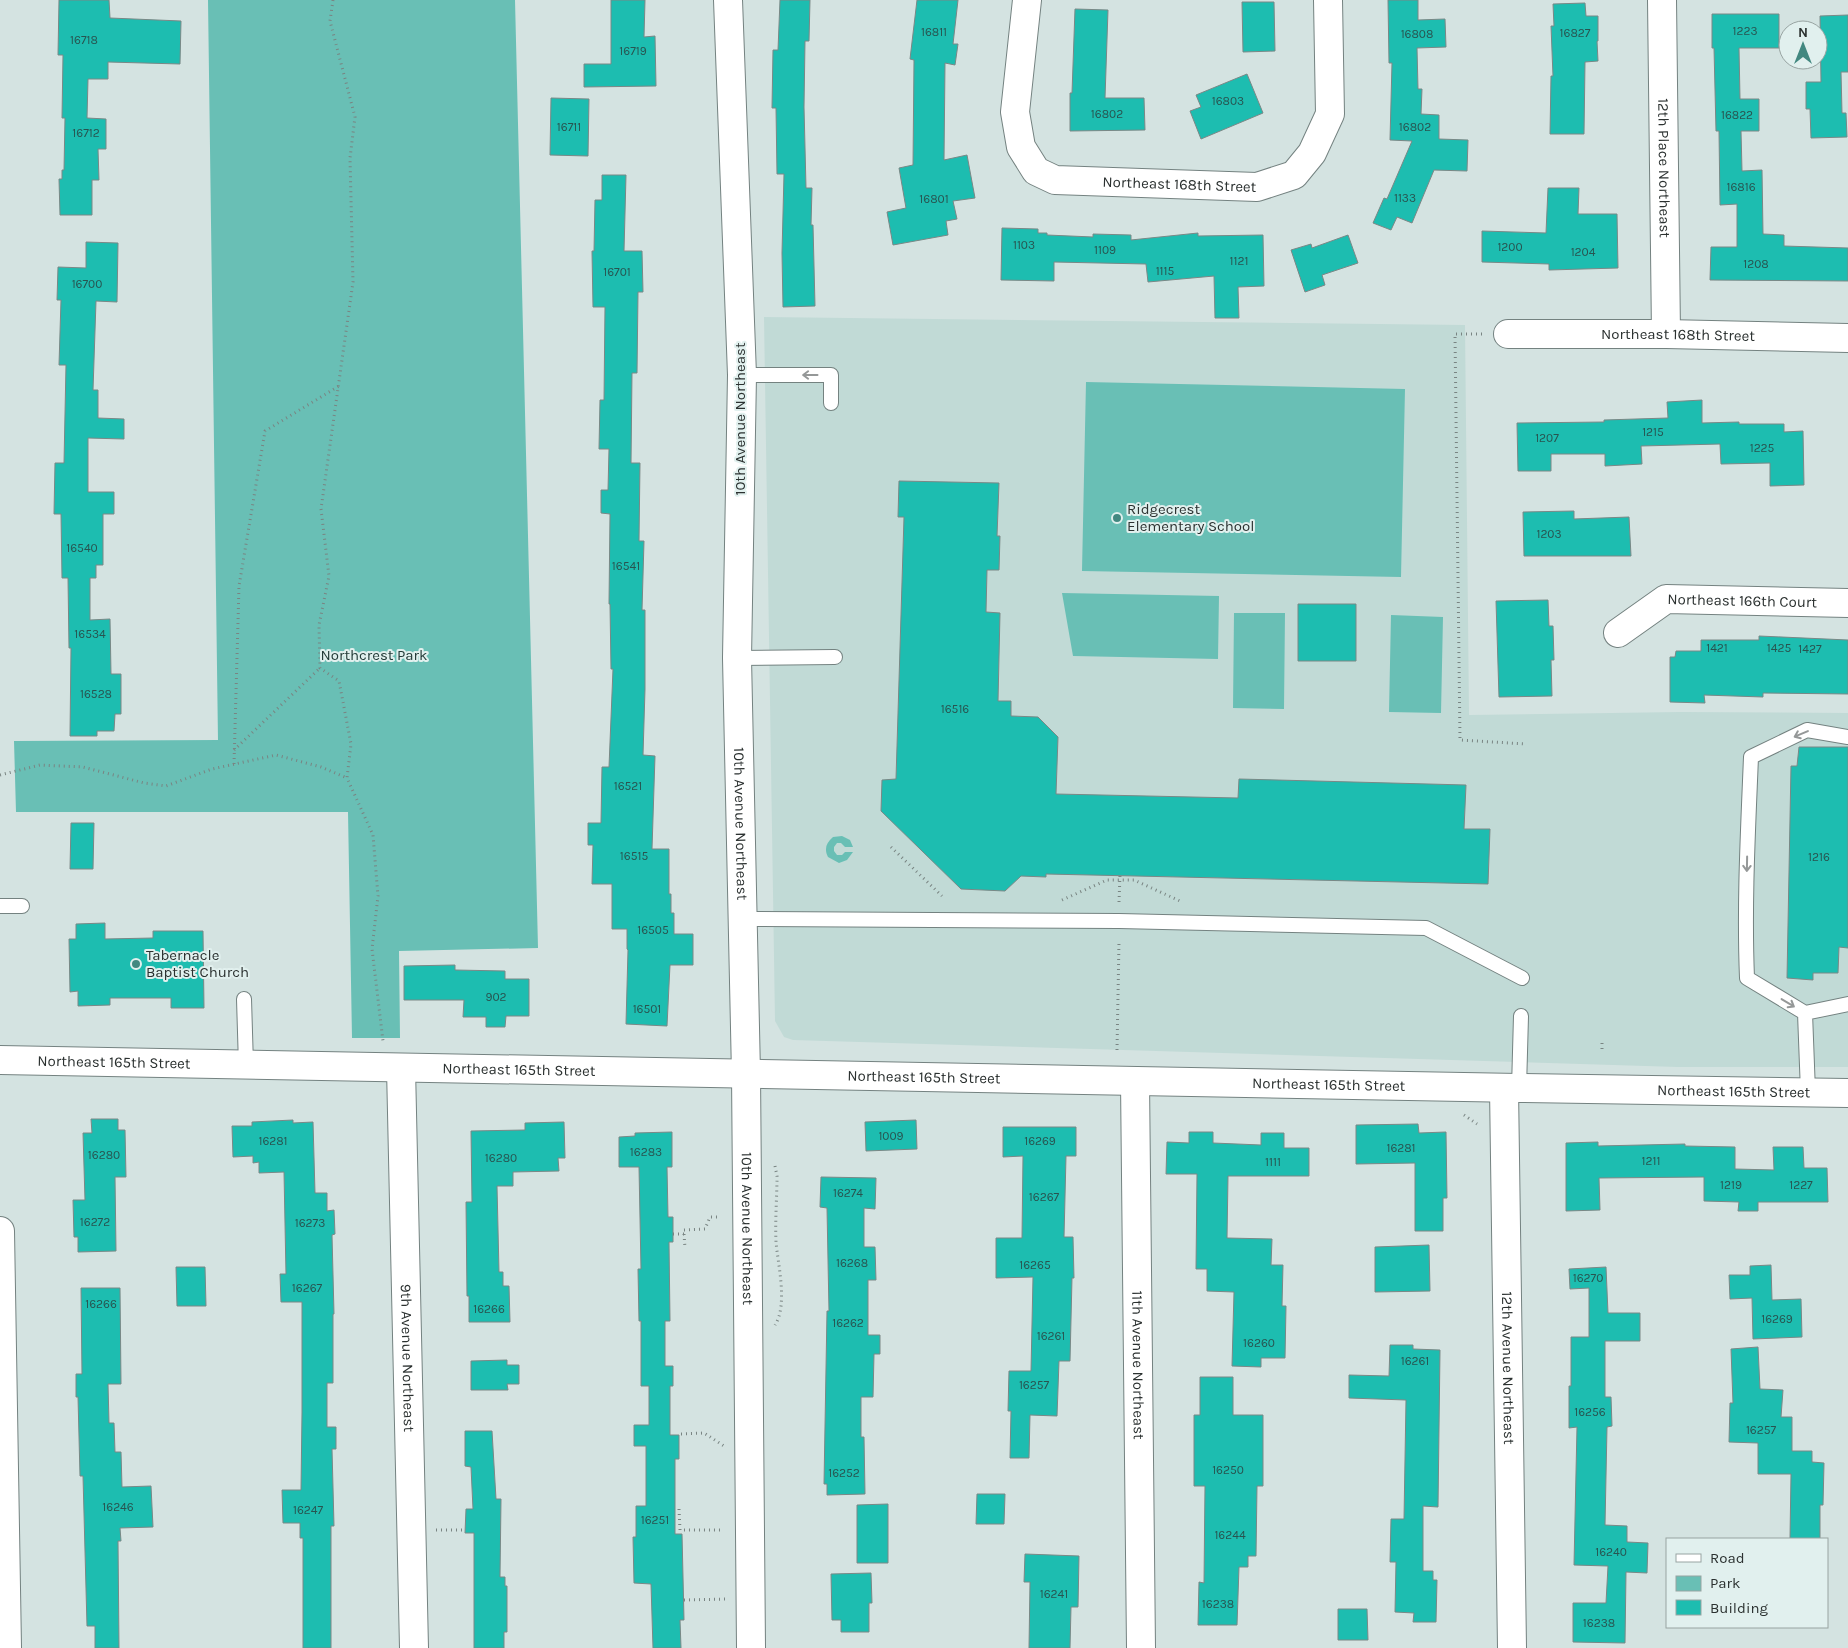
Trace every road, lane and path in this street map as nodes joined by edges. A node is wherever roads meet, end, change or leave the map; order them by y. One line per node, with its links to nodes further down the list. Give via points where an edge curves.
1 (333, 0): 10 (path, via 330,21 355,117 350,158 353,282)
2 (728, 0): 9 (street, 10th Avenue Northeast)
3 (1027, 0): 4 (street, Northeast 168th Street, via 1015,112 1021,147 1036,171 1054,180 1257,187 1294,176 1312,153 1330,114)
4 (1328, 0)
5 (1662, 0): 7 (street, 12th Place Northeast)
6 (1508, 334): 7 (street, Northeast 168th Street); 18 (path, via 1455,334 1460,740)
7 (1666, 334): 8 (street, Northeast 168th Street)
8 (1848, 338)
9 (742, 375): 11 (lane, one-way to 9, via 831,375); 15 (street, 10th Avenue Northeast)
10 (339, 386): 16 (path, via 321,509 329,576 319,625); 19 (path, via 265,432 239,586)
11 (831, 403)
12 (1848, 603): 13 (street, Northeast 166th Court, via 1666,599)
13 (1618, 633)
14 (835, 657): 15 (lane)
15 (737, 658): 32 (street, 10th Avenue Northeast)
16 (320, 668): 19 (path); 22 (path, via 339,681 351,744)
17 (1848, 737): 37 (lane, one-way to 37, via 1807,730 1750,757 1747,978)
18 (1526, 744)
19 (234, 750): 20 (path)
20 (234, 764): 21 (path, via 166,786 83,767 40,765); 22 (path, via 276,755)
21 (0, 775)
22 (347, 778): 42 (path, via 373,835 378,896 372,949)
23 (891, 847): 26 (path)
24 (1120, 875): 25 (path)
25 (1120, 880): 27 (path, via 1107,880); 28 (path, via 1134,880); 29 (path)
26 (942, 896)
27 (1062, 900)
28 (1182, 902)
29 (1119, 904)
30 (0, 906): 31 (lane)
31 (22, 906)
32 (743, 919): 34 (lane, via 1119,921 1426,928); 45 (street, 10th Avenue Northeast)
33 (1119, 937): 40 (path)
34 (1522, 978)
35 (244, 999): 44 (lane)
36 (1848, 1004): 37 (lane)
37 (1805, 1013): 48 (lane)
38 (1521, 1016): 47 (lane)
39 (1602, 1043): 41 (path)
40 (1117, 1050)
41 (1602, 1050)
42 (392, 1058): 44 (street, Northeast 165th Street); 45 (street, Northeast 165th Street); 66 (street, 9th Avenue Northeast)
43 (0, 1060): 44 (street, Northeast 165th Street)
44 (246, 1065)
45 (746, 1074): 46 (street, Northeast 165th Street); 67 (street, 10th Avenue Northeast)
46 (1135, 1081): 47 (street, Northeast 165th Street); 68 (street, 11th Avenue Northeast)
47 (1512, 1088): 48 (street, Northeast 165th Street); 69 (street, 12th Avenue Northeast)
48 (1808, 1092): 49 (street, Northeast 165th Street)
49 (1848, 1093)
50 (1462, 1113): 51 (path)
51 (1482, 1128)
52 (720, 1217): 55 (path, via 710,1217 705,1230 684,1230)
53 (0, 1231): 65 (street)
54 (673, 1234): 55 (path)
55 (684, 1234): 56 (path)
56 (684, 1248)
57 (681, 1434): 58 (path, via 704,1433)
58 (724, 1446)
59 (680, 1509): 62 (path, via 680,1530)
60 (435, 1530): 61 (path)
61 (465, 1530)
62 (726, 1530)
63 (727, 1599): 64 (path)
64 (684, 1600)
65 (7, 1648)
66 (414, 1648)
67 (751, 1648)
68 (1141, 1648)
69 (1512, 1648)

